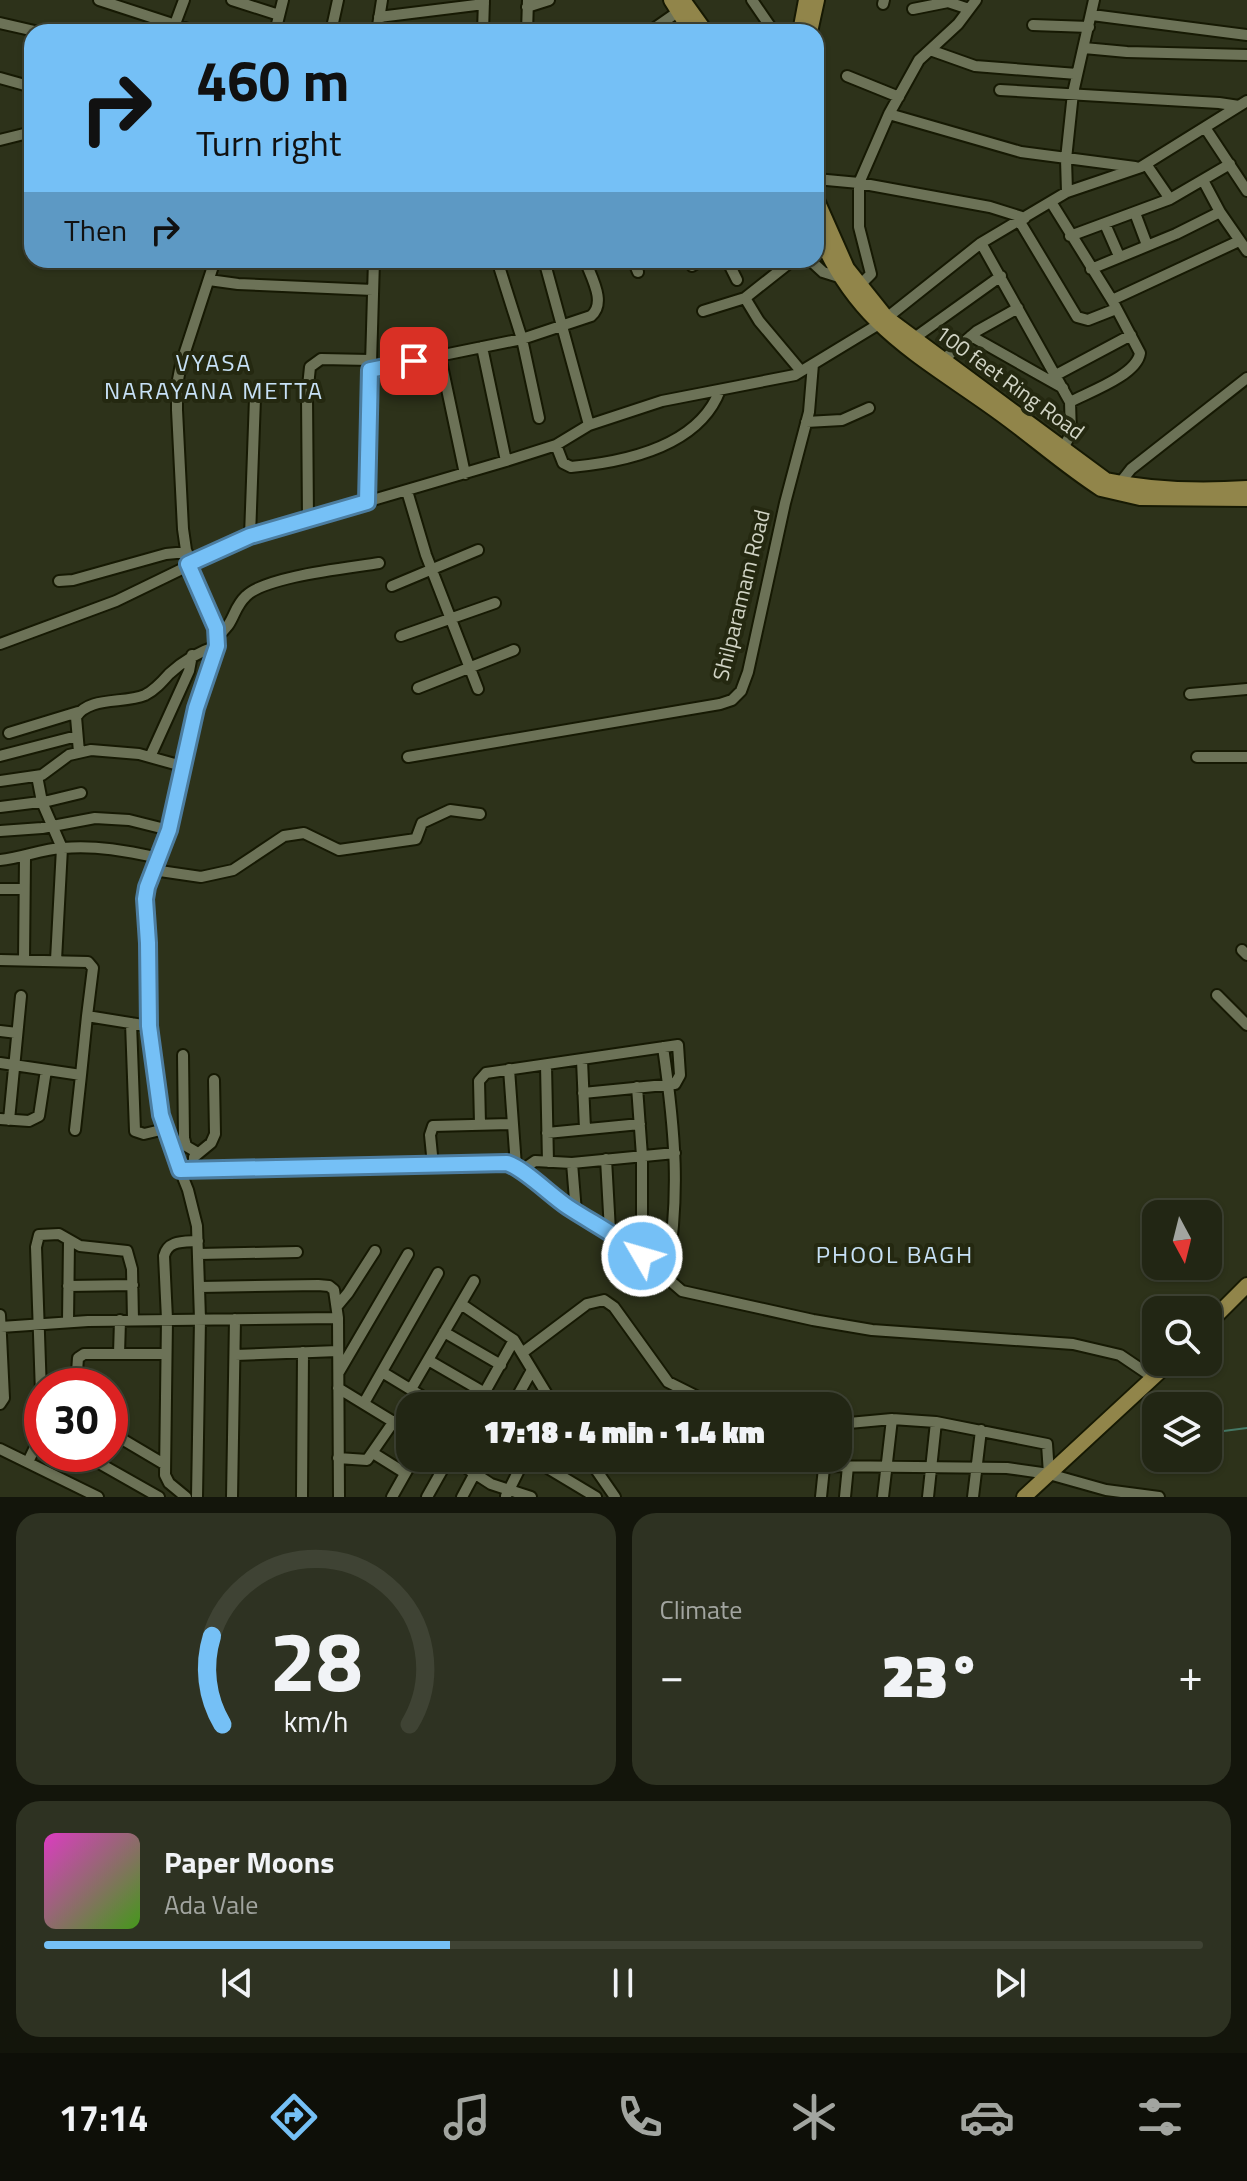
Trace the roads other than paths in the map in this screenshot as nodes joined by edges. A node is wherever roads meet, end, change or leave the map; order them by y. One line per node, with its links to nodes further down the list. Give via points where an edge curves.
1 (99, 0): 21 (street)
2 (184, 0): 22 (street)
3 (232, 0): 17 (street)
4 (283, 0): 17 (street)
5 (338, 0): 24 (street)
6 (382, 0): 19 (street)
7 (549, 0): 13 (street)
8 (752, 0): 31 (street)
9 (806, 0): 32 (main road)
10 (817, 0): 33 (main road)
11 (1094, 0): 18 (street)
12 (484, 2): 19 (street); 26 (street)
13 (528, 4): 27 (street)
14 (680, 4): 28 (street); 29 (main road); 30 (main road)
15 (972, 4): 16 (street, via 948,2); 39 (street)
16 (913, 9)
17 (279, 15): 23 (street)
18 (1092, 15): 35 (street); 37 (street)
19 (379, 17): 25 (street)
20 (0, 23): 36 (street)
21 (163, 24)
22 (175, 24)
23 (277, 24)
24 (333, 24)
25 (378, 24)
26 (483, 24)
27 (527, 24)
28 (658, 24)
29 (688, 24)
30 (699, 24)
31 (768, 24)
32 (802, 24)
33 (812, 24)
34 (1033, 25): 35 (street)
35 (1089, 27): 38 (street)
36 (24, 29)
37 (1247, 35)
38 (1084, 48): 40 (street); 41 (street)
39 (930, 50): 41 (street, via 975,66); 47 (street)
40 (1247, 55)
41 (1077, 74): 46 (street)
42 (847, 76): 47 (street)
43 (0, 78): 44 (street)
44 (24, 85)
45 (1000, 90): 46 (street)
46 (1073, 93): 48 (street); 53 (street)
47 (899, 97): 49 (street)
48 (1243, 104): 50 (street)
49 (889, 114): 53 (street, via 1021,152); 58 (street)
50 (1206, 129): 54 (street); 55 (street)
51 (24, 134): 52 (street)
52 (0, 140)
53 (1066, 159): 55 (street); 60 (street)
54 (1230, 164): 57 (street); 59 (street)
55 (1144, 166): 60 (street); 61 (street)
56 (824, 180): 58 (street)
57 (1204, 182): 61 (street); 63 (street)
58 (859, 183): 66 (street, via 990,207); 90 (street, via 859,227 871,274)
59 (1247, 191)
60 (1067, 192): 62 (street)
61 (1170, 199): 64 (street)
62 (1051, 202): 66 (street); 68 (street)
63 (1220, 212): 69 (street); 71 (street)
64 (1135, 213): 67 (street); 71 (street)
65 (824, 216): 90 (main road, 100 feet Ring Road)
66 (1023, 220): 70 (street); 93 (street, via 1077,317 1088,320)
67 (1105, 224): 68 (street); 74 (street)
68 (1070, 236): 84 (street)
69 (1239, 241): 73 (street); 93 (street)
70 (981, 243): 86 (street); 96 (street)
71 (1147, 245): 74 (street)
72 (824, 248): 87 (main road, 100 feet Ring Road)
73 (1247, 251)
74 (1119, 256): 84 (street)
75 (213, 268): 88 (street)
76 (374, 268): 91 (street)
77 (500, 268): 100 (street)
78 (546, 268): 97 (street)
79 (588, 268): 97 (street, via 598,309)
80 (636, 268): 85 (street)
81 (731, 268): 89 (street)
82 (783, 268): 92 (street)
83 (819, 268): 87 (street)
84 (1091, 269): 93 (street)
85 (638, 272)
86 (1001, 276): 94 (street); 101 (street)
87 (842, 278): 96 (main road, 100 feet Ring Road, via 858,302)
88 (209, 280): 91 (street); 130 (street, via 177,385)
89 (737, 280)
90 (860, 285): 96 (main road, 100 feet Ring Road)
91 (373, 290): 106 (street)
92 (745, 298): 95 (street); 107 (street)
93 (1114, 304): 98 (street)
94 (1018, 308): 99 (street); 108 (street)
95 (703, 311)
96 (883, 321): 101 (main road, 100 feet Ring Road); 105 (street); 125 (main road, 100 feet Ring Road, via 890,336 934,370 1101,489 1140,498)
97 (563, 325): 100 (street); 117 (street)
98 (1131, 335): 108 (street); 113 (street, via 1140,353 1132,370)
99 (971, 336): 104 (street); 110 (street)
100 (522, 339): 102 (street); 115 (street)
101 (913, 339): 104 (main road, 100 feet Ring Road)
102 (482, 347): 103 (street); 120 (street)
103 (440, 356): 106 (street); 121 (street)
104 (943, 360): 119 (main road, 100 feet Ring Road)
105 (813, 364): 107 (street); 116 (street, Shilparamam Road)
106 (370, 365): 126 (street); 127 (street, via 321,359 310,367)
107 (801, 371): 111 (street)
108 (1056, 375): 110 (street)
109 (1247, 378): 122 (street)
110 (1063, 388): 113 (street)
111 (720, 390): 117 (street, via 662,401); 118 (street, via 705,417 655,450 571,467 563,463)
112 (255, 398): 128 (street)
113 (1070, 402): 119 (street, via 1071,434)
114 (869, 408): 116 (street, via 842,420)
115 (539, 418)
116 (806, 422): 154 (street, Shilparamam Road, via 748,672 732,700)
117 (589, 425): 118 (street)
118 (556, 445): 120 (street)
119 (1063, 448): 122 (main road, 100 feet Ring Road, via 1106,480)
120 (506, 461): 121 (street)
121 (465, 474): 124 (street)
122 (1120, 483): 123 (main road, 100 feet Ring Road, via 1209,491)
123 (1247, 488)
124 (407, 491): 126 (street); 133 (street)
125 (1247, 499)
126 (367, 502): 127 (street)
127 (308, 519): 128 (street)
128 (250, 536): 132 (street)
129 (478, 550): 133 (street)
130 (187, 552): 132 (street); 134 (street)
131 (379, 563): 139 (street, via 257,588 244,597)
132 (188, 564): 139 (street); 140 (street, via 116,601)
133 (431, 568): 135 (street); 137 (street)
134 (59, 581)
135 (392, 586)
136 (495, 603): 137 (street)
137 (450, 618): 138 (street); 143 (street)
138 (401, 636)
139 (217, 641): 142 (street); 157 (street)
140 (0, 644)
141 (514, 650): 143 (street)
142 (192, 655): 148 (street, via 148,694); 153 (street)
143 (469, 667): 144 (street); 145 (street)
144 (418, 688)
145 (478, 689)
146 (1247, 689): 147 (street)
147 (1190, 694)
148 (78, 712): 149 (street); 150 (street)
149 (9, 733)
150 (77, 736): 151 (street); 152 (street)
151 (79, 752): 153 (street, via 107,749); 158 (street)
152 (0, 756)
153 (150, 757): 157 (street)
154 (408, 757)
155 (1197, 757): 156 (street)
156 (1247, 757)
157 (182, 766): 165 (street)
158 (37, 776): 159 (street); 161 (street)
159 (0, 781)
160 (81, 793): 161 (street)
161 (42, 802): 162 (street); 164 (street)
162 (0, 807)
163 (480, 814): 171 (street, via 450,810 422,823 416,839 351,850 339,850 304,833 284,836 233,870 201,877)
164 (53, 825): 165 (street, via 115,819); 166 (street); 167 (street)
165 (169, 830): 169 (street)
166 (0, 831)
167 (62, 848): 168 (street); 169 (street, via 103,847); 176 (street)
168 (25, 857): 170 (street); 173 (street)
169 (159, 858): 171 (street)
170 (0, 860)
171 (153, 870): 182 (street, via 145,899)
172 (0, 889): 173 (street)
173 (24, 889): 175 (street)
174 (0, 960): 175 (street)
175 (24, 960): 176 (street)
176 (56, 960): 179 (street, via 82,960 93,968)
177 (1217, 995): 181 (street)
178 (21, 996): 184 (street)
179 (87, 1016): 180 (street); 192 (street)
180 (131, 1023): 182 (street); 201 (street, via 135,1131)
181 (1247, 1025)
182 (149, 1026): 201 (street)
183 (0, 1031): 184 (street)
184 (17, 1033): 189 (street)
185 (183, 1055): 205 (street, via 184,1138)
186 (582, 1060): 188 (street); 194 (street, via 663,1047); 196 (street)
187 (0, 1063): 189 (street)
188 (546, 1065): 190 (street); 204 (street)
189 (14, 1066): 191 (street); 197 (street)
190 (509, 1069): 198 (street, via 481,1076); 199 (street)
191 (46, 1070): 192 (street); 197 (street, via 39,1116)
192 (81, 1075): 203 (street)
193 (214, 1080): 205 (street, via 215,1134)
194 (668, 1084): 195 (street); 206 (street)
195 (637, 1087): 196 (street); 200 (street)
196 (583, 1093): 202 (street)
197 (4, 1120)
198 (480, 1124): 199 (street); 211 (street, via 433,1126)
199 (513, 1124): 212 (street)
200 (640, 1124): 202 (street); 207 (street)
201 (165, 1129): 214 (street)
202 (585, 1129): 204 (street)
203 (75, 1130)
204 (547, 1133): 209 (street)
205 (198, 1153): 213 (street)
206 (675, 1153): 207 (street); 225 (street, via 676,1207)
207 (642, 1156): 208 (street); 223 (street)
208 (606, 1159): 210 (street); 216 (street)
209 (548, 1162): 210 (street); 212 (street)
210 (572, 1163): 215 (street)
211 (433, 1165): 212 (street, via 492,1163); 213 (street)
212 (519, 1168): 215 (street)
213 (194, 1169): 214 (street)
214 (180, 1170): 218 (street)
215 (576, 1212): 216 (street)
216 (610, 1231): 223 (street)
217 (69, 1241): 227 (street, via 127,1251); 229 (street); 242 (street, via 52,1232 37,1239)
218 (198, 1241): 221 (street); 236 (street, via 166,1249)
219 (375, 1251): 232 (street)
220 (297, 1252): 221 (street)
221 (199, 1254): 230 (street)
222 (408, 1254): 259 (street)
223 (642, 1256): 225 (street)
224 (438, 1273): 258 (street)
225 (666, 1279): 260 (street, via 693,1294 872,1330 1088,1347 1120,1355)
226 (474, 1281): 231 (street)
227 (133, 1285): 229 (street); 240 (street)
228 (1247, 1285): 233 (main road)
229 (68, 1286): 241 (street)
230 (200, 1287): 232 (street, via 329,1286); 237 (street)
231 (461, 1304): 244 (street); 245 (street)
232 (338, 1305): 235 (street)
233 (1222, 1310)
234 (0, 1315): 243 (street)
235 (338, 1318): 238 (street); 246 (street)
236 (167, 1319): 237 (street); 240 (street); 250 (street)
237 (200, 1319): 238 (street); 301 (street)
238 (235, 1319): 251 (street)
239 (120, 1320): 240 (street); 241 (street); 249 (street)
240 (133, 1320)
241 (68, 1321): 242 (street)
242 (39, 1324): 243 (street); 255 (street)
243 (1, 1327): 253 (street)
244 (444, 1332): 252 (street); 254 (street)
245 (514, 1340): 248 (street); 254 (street)
246 (338, 1351): 247 (street); 259 (street)
247 (303, 1352): 251 (street); 303 (street)
248 (522, 1353): 257 (street); 268 (street, via 587,1304 604,1300 668,1382)
249 (119, 1354): 250 (street); 256 (street, via 80,1356)
250 (166, 1354): 281 (street)
251 (235, 1355): 302 (street)
252 (428, 1360): 262 (street); 264 (street)
253 (1, 1365): 270 (street)
254 (501, 1365): 265 (street)
255 (40, 1368)
256 (78, 1368)
257 (532, 1370): 266 (street); 267 (street)
258 (382, 1372): 262 (street); 269 (street)
259 (338, 1374): 261 (street)
260 (1154, 1378): 296 (main road)
261 (338, 1388): 269 (street); 279 (street)
262 (411, 1389): 263 (street)
263 (416, 1392)
264 (483, 1392)
265 (486, 1392)
266 (520, 1392)
267 (545, 1392)
268 (688, 1392)
269 (364, 1403): 272 (street)
270 (0, 1404)
271 (892, 1419): 273 (street); 274 (street); 283 (street)
272 (394, 1421): 278 (street)
273 (936, 1422): 275 (street); 284 (street)
274 (852, 1423)
275 (981, 1430): 285 (street); 296 (street, via 1047,1444)
276 (128, 1443): 281 (street)
277 (0, 1449): 280 (street)
278 (373, 1453): 279 (street, via 363,1461); 294 (street)
279 (338, 1458): 304 (street)
280 (24, 1460)
281 (164, 1464): 300 (street, via 166,1479)
282 (852, 1466): 283 (street)
283 (887, 1466): 284 (street); 313 (street)
284 (932, 1466): 285 (street); 314 (street)
285 (977, 1467): 296 (street); 315 (street)
286 (48, 1472): 298 (street)
287 (115, 1472): 299 (street)
288 (442, 1472): 306 (street)
289 (520, 1472): 297 (street)
290 (552, 1472): 309 (street)
291 (598, 1472): 310 (street)
292 (824, 1472): 311 (street)
293 (847, 1472): 312 (street)
294 (405, 1473): 305 (street)
295 (474, 1473): 297 (street); 307 (street)
296 (1049, 1474): 316 (main road); 317 (street)
297 (507, 1494): 308 (street)
298 (98, 1497)
299 (159, 1497)
300 (186, 1497)
301 (197, 1497)
302 (232, 1497)
303 (302, 1497)
304 (339, 1497)
305 (392, 1497)
306 (427, 1497)
307 (462, 1497)
308 (531, 1497)
309 (596, 1497)
310 (615, 1497)
311 (821, 1497)
312 (845, 1497)
313 (883, 1497)
314 (928, 1497)
315 (973, 1497)
316 (1024, 1497)
317 (1159, 1497)

